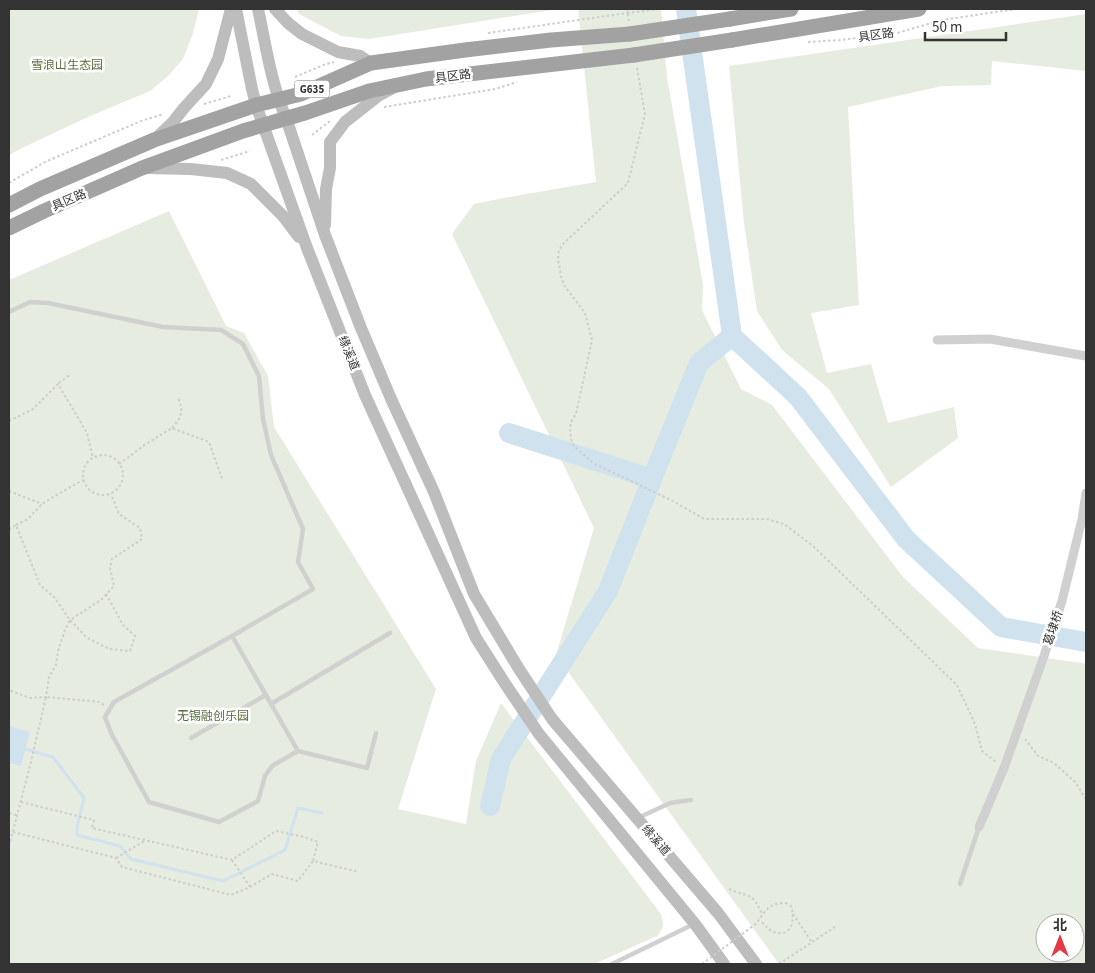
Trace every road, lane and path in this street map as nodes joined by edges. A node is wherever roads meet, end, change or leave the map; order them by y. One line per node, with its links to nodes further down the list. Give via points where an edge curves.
1 (230, 9): 21 (main road, via 218,59 206,84)
2 (236, 9): 19 (main road, 缘溪道)
3 (258, 9): 18 (main road, 缘溪道)
4 (276, 9): 14 (main road, via 302,34 338,52 360,56)
5 (627, 9): 11 (path)
6 (660, 9): 10 (path, bridge)
7 (791, 9): 11 (highway, 具区路, bridge)
8 (919, 9): 13 (highway, 具区路, bridge, via 732,40)
9 (1016, 9): 12 (path, 具区路, via 942,20 897,33)
10 (627, 13)
11 (630, 31): 14 (highway, 具区路 / G635)
12 (800, 42)
13 (636, 60): 16 (highway, 具区路 / G635); 66 (path, via 646,114 628,183 559,250 564,285 585,313 592,340 576,414 571,422 574,446 594,463 704,519 766,519 784,524 813,546 956,685 982,751)
14 (371, 63): 18 (highway, 具区路 / G635, via 300,94)
15 (520, 81): 20 (path, 具区路)
16 (401, 84): 23 (highway, 具区路 / G635); 33 (main road, via 378,96 345,122 330,142)
17 (231, 96): 21 (path)
18 (278, 100): 19 (highway, 具区路 / G635); 23 (main road, 缘溪道)
19 (256, 105): 24 (main road, 缘溪道); 26 (highway, 具区路 / G635)
20 (384, 107)
21 (184, 108): 26 (main road); 30 (path, via 141,121 45,162)
22 (336, 117): 25 (path)
23 (286, 118): 24 (highway, 具区路 / G635); 33 (main road, 缘溪道)
24 (263, 126): 29 (highway, 具区路 / G635); 34 (main road, 缘溪道)
25 (312, 135)
26 (154, 140): 31 (highway, 具区路 / G635)
27 (250, 152): 28 (path)
28 (217, 162)
29 (142, 168): 32 (highway, 具区路 / G635); 34 (main road, via 227,173 251,184 283,216)
30 (9, 182)
31 (9, 205)
32 (9, 228)
33 (325, 235): 72 (main road, 缘溪道, via 474,594 552,719)
34 (307, 248): 87 (main road, 缘溪道, via 365,395 476,638 539,734)
35 (9, 312): 56 (lane, via 30,302 48,303 163,327 221,330 243,344 259,376 263,419 271,455 303,529 298,562 313,589)
36 (937, 340): 37 (street, via 990,339)
37 (1086, 356)
38 (71, 374): 39 (path)
39 (58, 384): 41 (path, via 33,409); 43 (path, via 87,433)
40 (178, 397): 42 (path, via 182,410 180,420)
41 (9, 421)
42 (172, 428): 44 (path); 45 (path, via 209,442)
43 (93, 458): 44 (path, via 106,455); 46 (path, via 84,467)
44 (119, 464): 49 (path, via 122,481)
45 (222, 479)
46 (83, 480): 49 (path, via 89,491 95,494); 50 (path)
47 (9, 491): 50 (path)
48 (1086, 493): 62 (street, 葛埭桥, via 1062,601)
49 (111, 494): 53 (path, via 119,514 140,528 142,539 112,559 110,568 114,586)
50 (42, 504): 51 (path, via 28,519)
51 (16, 525): 52 (path); 54 (path, via 40,585 54,597)
52 (9, 529)
53 (106, 594): 54 (path); 54 (path, via 123,625 136,636 130,651 109,649 86,637)
54 (70, 620): 59 (path, via 49,677)
55 (390, 633): 60 (lane)
56 (232, 636): 58 (lane); 61 (lane, via 114,702)
57 (9, 690): 59 (path, via 30,698)
58 (266, 695): 60 (lane); 64 (lane)
59 (46, 697): 61 (path, via 100,702); 69 (path)
60 (271, 704): 65 (lane)
61 (110, 709): 65 (lane, via 105,717 111,733 148,802 219,822 258,801 265,776 272,766)
62 (1018, 728): 66 (street, 葛埭桥); 67 (path, via 1038,756 1054,763 1075,782)
63 (376, 733): 65 (lane, via 367,768)
64 (190, 738)
65 (298, 751)
66 (1004, 768): 73 (street, 葛埭桥)
67 (1086, 799)
68 (691, 800): 72 (lane, via 670,802)
69 (20, 802): 71 (path); 75 (path, via 94,820 92,828)
70 (9, 813): 71 (path)
71 (17, 815): 74 (path)
72 (637, 819): 93 (main road, 缘溪道)
73 (979, 827): 81 (lane)
74 (13, 832): 76 (path); 77 (path)
75 (146, 840): 77 (path); 78 (path)
76 (9, 846)
77 (117, 857): 82 (path, via 122,868 231,895)
78 (232, 860): 79 (path, via 276,831 318,842); 82 (path)
79 (313, 861): 80 (path); 82 (path, via 298,881 272,874)
80 (359, 872)
81 (960, 884)
82 (250, 887)
83 (729, 889): 84 (path, via 748,895)
84 (762, 914): 85 (path, bridge, via 778,903 791,906); 91 (path, bridge, via 757,923)
85 (793, 914): 86 (path, via 793,921 786,932 771,931); 89 (path)
86 (762, 922)
87 (695, 924): 90 (lane); 92 (main road, 缘溪道)
88 (835, 927): 89 (path)
89 (812, 942): 94 (path)
90 (612, 964)
91 (702, 964)
92 (724, 964)
93 (756, 964)
94 (779, 964)

